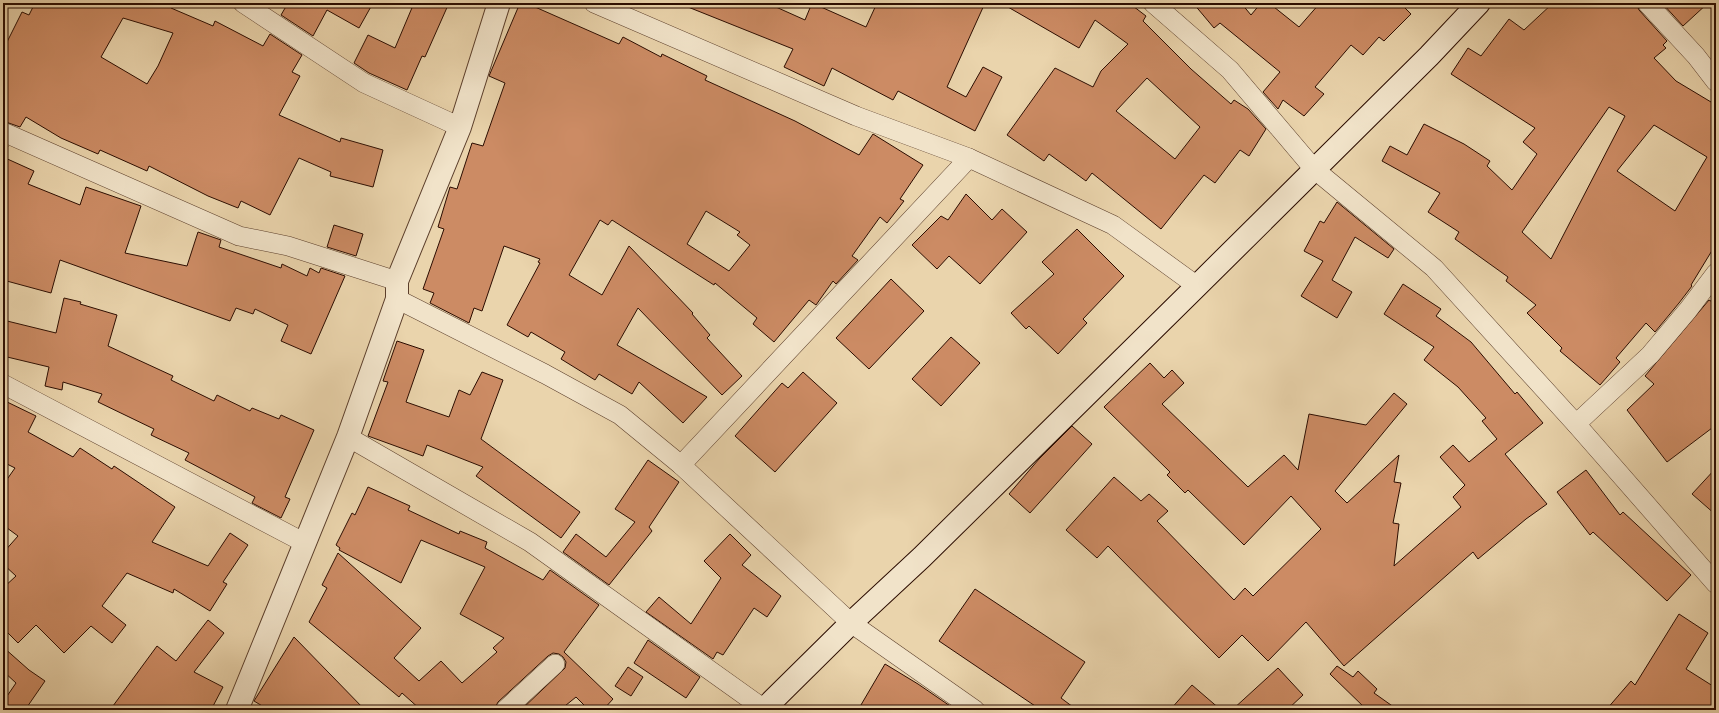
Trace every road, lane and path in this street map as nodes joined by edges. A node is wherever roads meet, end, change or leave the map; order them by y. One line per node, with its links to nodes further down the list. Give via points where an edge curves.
1 (243, 3): 8 (street, via 364,83)
2 (499, 3): 8 (main road)
3 (594, 3): 10 (street, via 856,116)
4 (1153, 3): 11 (street, via 1230,70)
5 (1479, 3): 11 (main road)
6 (1647, 3): 7 (street, via 1696,56)
7 (1716, 82)
8 (460, 127): 14 (main road)
9 (3, 132): 14 (street, via 239,236 288,246)
10 (969, 158): 13 (street, via 1113,225); 18 (street)
11 (1314, 169): 13 (main road); 16 (street, via 1434,268)
12 (1716, 273): 16 (street, via 1650,355)
13 (1197, 286): 21 (main road, via 922,558)
14 (397, 290): 17 (main road); 18 (street, via 620,415)
15 (3, 384): 19 (street)
16 (1576, 424): 20 (street)
17 (348, 438): 19 (main road); 23 (street, via 530,542)
18 (681, 465): 21 (street)
19 (305, 543): 24 (main road)
20 (1716, 584)
21 (851, 623): 23 (main road); 26 (street)
22 (555, 664): 25 (street)
23 (764, 709)
24 (237, 710)
25 (505, 710)
26 (974, 710)

